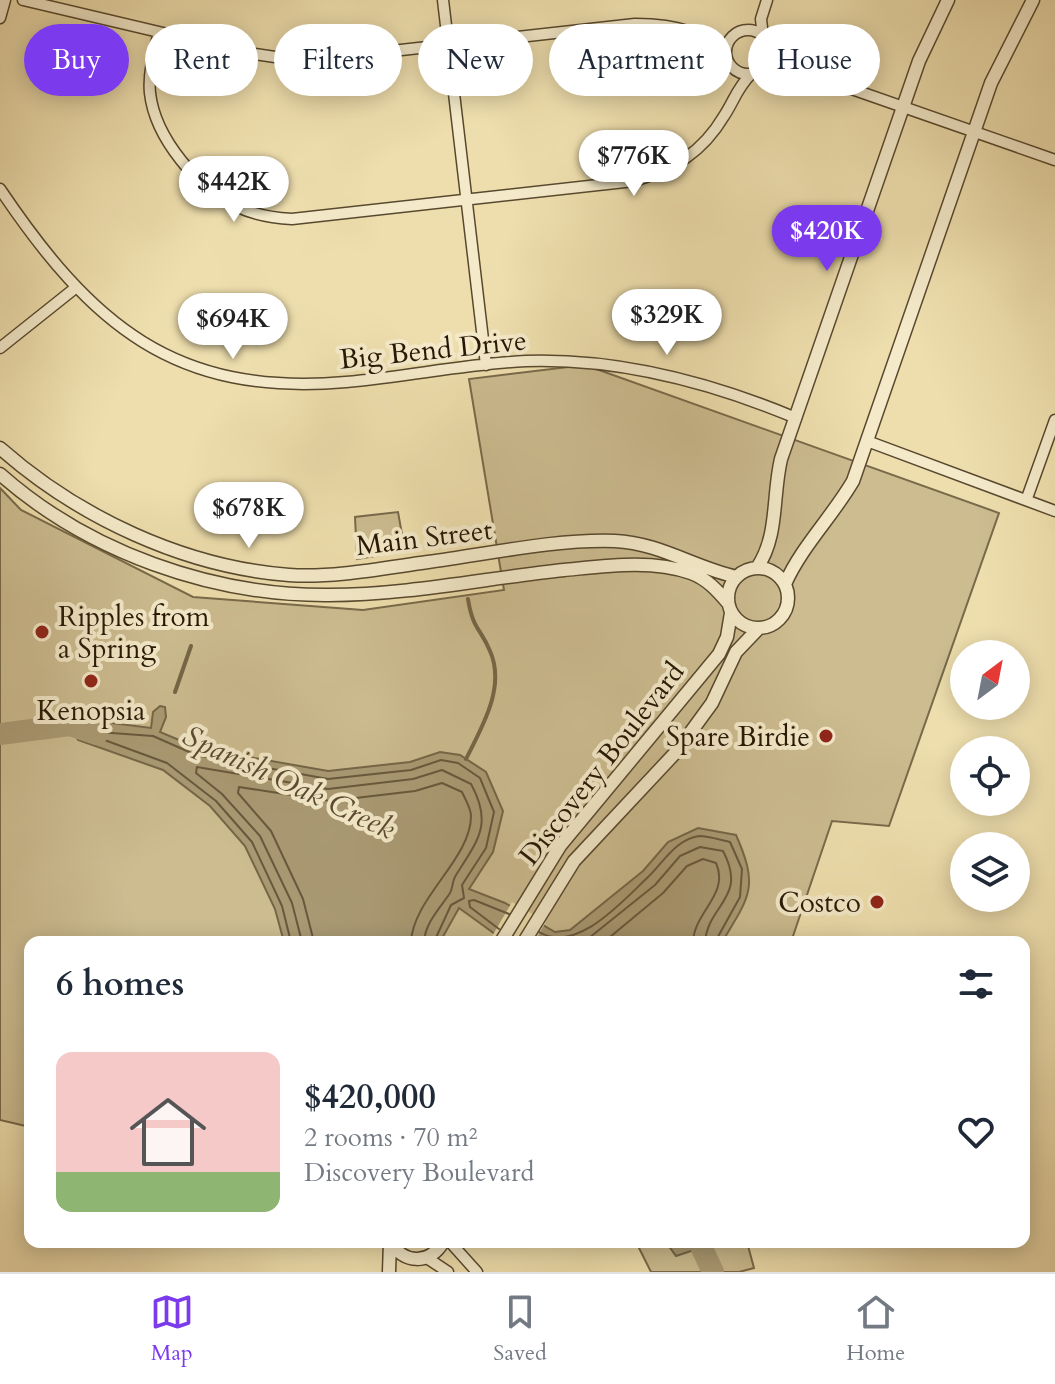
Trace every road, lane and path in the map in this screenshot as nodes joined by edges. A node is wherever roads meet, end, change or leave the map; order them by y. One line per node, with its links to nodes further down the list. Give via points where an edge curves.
1 (5, 0): 7 (street)
2 (23, 0): 11 (street)
3 (443, 0): 9 (street)
4 (767, 0): 8 (street)
5 (948, 0): 24 (street)
6 (1033, 0): 25 (street, via 1001,59)
7 (0, 18)
8 (761, 19): 10 (street); 12 (street)
9 (446, 24)
10 (762, 24)
11 (145, 29)
12 (740, 32): 13 (street); 14 (street); 15 (street)
13 (748, 34)
14 (732, 35)
15 (732, 39)
16 (418, 48): 17 (street, via 302,61)
17 (258, 52)
18 (732, 75): 20 (street)
19 (748, 77): 20 (street)
20 (736, 89): 28 (street, via 726,115 707,140 670,171 634,181)
21 (151, 96): 28 (street, via 157,121 179,154 205,185 238,207 270,217 313,219)
22 (454, 96): 28 (street)
23 (872, 96): 24 (street)
24 (904, 107): 25 (street); 32 (street)
25 (975, 132): 26 (street); 34 (street)
26 (1055, 160)
27 (0, 189): 29 (street, Big Bend Drive)
28 (467, 201): 31 (street)
29 (74, 289): 30 (street); 31 (street, Big Bend Drive, via 136,338 170,357 243,381 348,382)
30 (0, 348)
31 (486, 365): 32 (street, Big Bend Drive, via 564,361 645,370)
32 (796, 418): 43 (street, via 776,480 771,541)
33 (1055, 420): 39 (street)
34 (867, 441): 39 (street); 46 (street, via 853,481 796,558)
35 (0, 448): 37 (street, Main Street)
36 (0, 474): 38 (street, Main Street)
37 (43, 482): 38 (street); 41 (street, Main Street, via 115,525)
38 (31, 497): 45 (street, Main Street, via 107,543)
39 (1027, 498): 40 (street)
40 (1055, 511)
41 (202, 561): 42 (street, Main Street, via 291,575); 45 (street)
42 (429, 562): 44 (street, Main Street, via 613,541 669,551); 47 (street)
43 (757, 568): 44 (street); 46 (street, via 773,572)
44 (737, 577): 48 (street, via 731,584)
45 (198, 579): 47 (street, Main Street, via 330,595)
46 (785, 584): 49 (street, via 784,614 773,625)
47 (430, 585): 48 (street, Main Street, via 642,566 691,573 712,583)
48 (730, 608): 49 (street, via 743,625); 50 (street, Discovery Boulevard, via 719,654 575,826)
49 (758, 629): 51 (street, Discovery Boulevard, via 736,652 712,703 677,751 595,836)
50 (505, 936)
51 (528, 936)
52 (390, 1248): 57 (street)
53 (396, 1248): 56 (street, via 402,1255)
54 (436, 1248): 56 (street)
55 (455, 1248): 60 (street)
56 (423, 1258): 58 (street); 59 (street)
57 (389, 1272)
58 (410, 1272)
59 (448, 1272)
60 (477, 1272)

